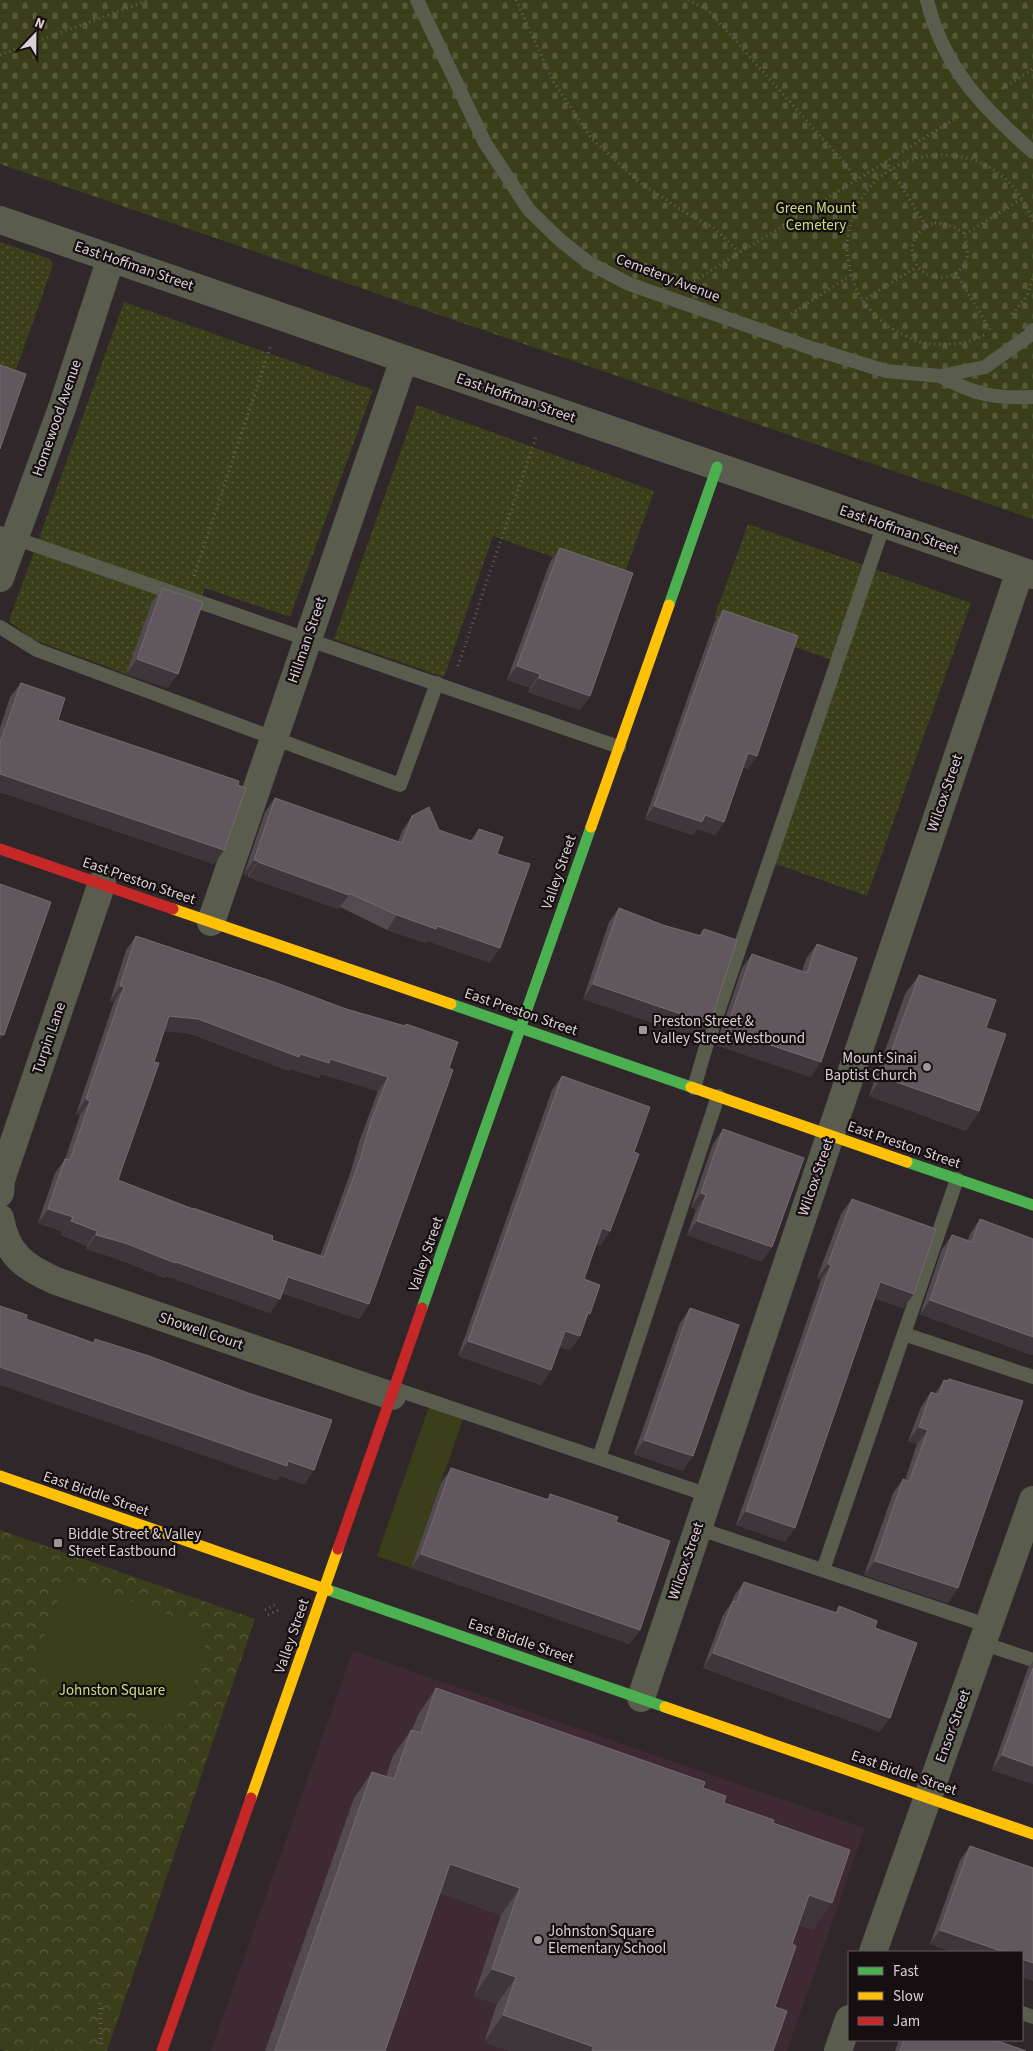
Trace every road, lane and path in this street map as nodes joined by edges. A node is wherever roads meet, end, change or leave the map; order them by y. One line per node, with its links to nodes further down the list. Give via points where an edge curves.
1 (149, 0): 6 (path)
2 (417, 0): 24 (lane, Cemetery Avenue, via 485,143 530,210 589,263 629,284)
3 (516, 0): 18 (path, via 553,81 592,139 639,182 714,228)
4 (688, 0): 12 (path, via 708,10 848,167)
5 (927, 0): 8 (lane, via 933,25 950,62)
6 (0, 56)
7 (1033, 69): 8 (path)
8 (981, 103): 9 (lane); 10 (path)
9 (1033, 152)
10 (886, 161): 11 (path); 12 (path)
11 (890, 169): 13 (path, via 920,156 951,154 982,162 1008,179); 16 (path); 22 (path, via 868,190 852,217 847,248)
12 (855, 180): 18 (path)
13 (1023, 198): 15 (path); 17 (path)
14 (0, 220): 19 (street, East Hoffman Street)
15 (1033, 222)
16 (926, 226): 17 (path, via 944,223); 20 (path, via 914,240 913,258)
17 (965, 234): 21 (path, via 967,255)
18 (739, 252): 24 (path)
19 (111, 258): 32 (street, East Hoffman Street); 38 (street, Homewood Avenue, via 63,405)
20 (917, 266): 21 (path, via 933,277 942,278); 25 (path)
21 (956, 273): 30 (path)
22 (851, 275): 25 (path); 29 (path)
23 (1033, 278): 26 (path, via 1027,296)
24 (668, 298): 29 (lane, Cemetery Avenue)
25 (862, 300): 30 (path, via 890,328 918,341 950,344)
26 (1007, 320)
27 (999, 325): 30 (path)
28 (1033, 330): 33 (lane, Cemetery Avenue, via 985,367)
29 (763, 331): 33 (lane, Cemetery Avenue, via 886,371)
30 (991, 331)
31 (272, 342): 41 (path)
32 (404, 359): 36 (street, East Hoffman Street); 43 (street, Hillman Street)
33 (940, 376): 34 (lane, via 982,395)
34 (1033, 397)
35 (537, 432): 44 (path)
36 (717, 467): 37 (street, East Hoffman Street); 46 (main road, Valley Street)
37 (884, 524): 39 (street, East Hoffman Street); 51 (lane)
38 (7, 535): 40 (street, Homewood Avenue); 41 (lane)
39 (1026, 573): 53 (street, Wilcox Street)
40 (0, 578)
41 (186, 597): 43 (lane)
42 (0, 627): 45 (lane, via 37,650)
43 (308, 639): 44 (lane); 45 (street, Hillman Street)
44 (444, 685): 45 (lane, via 400,785); 46 (lane)
45 (274, 738): 49 (street, Hillman Street)
46 (619, 746): 50 (main road, Valley Street)
47 (0, 849): 48 (main road, East Preston Street)
48 (102, 883): 49 (main road, East Preston Street); 55 (street, Turpin Lane)
49 (211, 922): 50 (main road, East Preston Street)
50 (520, 1028): 51 (main road, East Preston Street); 60 (main road, Valley Street)
51 (694, 1088): 52 (main road, East Preston Street)
52 (718, 1096): 53 (main road, East Preston Street); 61 (lane)
53 (830, 1135): 54 (main road, East Preston Street); 63 (street, Wilcox Street)
54 (957, 1179): 56 (main road, East Preston Street); 58 (lane)
55 (0, 1193)
56 (1033, 1205)
57 (0, 1218): 60 (street, Showell Court, via 3,1233 15,1256 31,1270)
58 (904, 1334): 59 (lane); 66 (lane)
59 (1033, 1377)
60 (393, 1393): 61 (lane); 67 (main road, Valley Street)
61 (599, 1458): 63 (lane)
62 (0, 1476): 67 (main road, East Biddle Street)
63 (708, 1496): 65 (street, Wilcox Street)
64 (1033, 1500): 72 (street, Ensor Street)
65 (697, 1528): 66 (lane); 74 (street, Wilcox Street)
66 (824, 1570): 72 (lane)
67 (324, 1588): 74 (main road, East Biddle Street); 81 (main road, Valley Street)
68 (279, 1603): 70 (path)
69 (280, 1609): 71 (path)
70 (265, 1610)
71 (268, 1615)
72 (985, 1634): 73 (lane); 75 (street, Ensor Street)
73 (1033, 1660)
74 (640, 1698): 75 (main road, East Biddle Street)
75 (928, 1798): 76 (main road, East Biddle Street); 77 (street, Ensor Street)
76 (1033, 1834)
77 (873, 1951)
78 (100, 2004): 80 (path)
79 (848, 2022): 82 (street)
80 (100, 2046)
81 (162, 2051)
82 (838, 2051)

